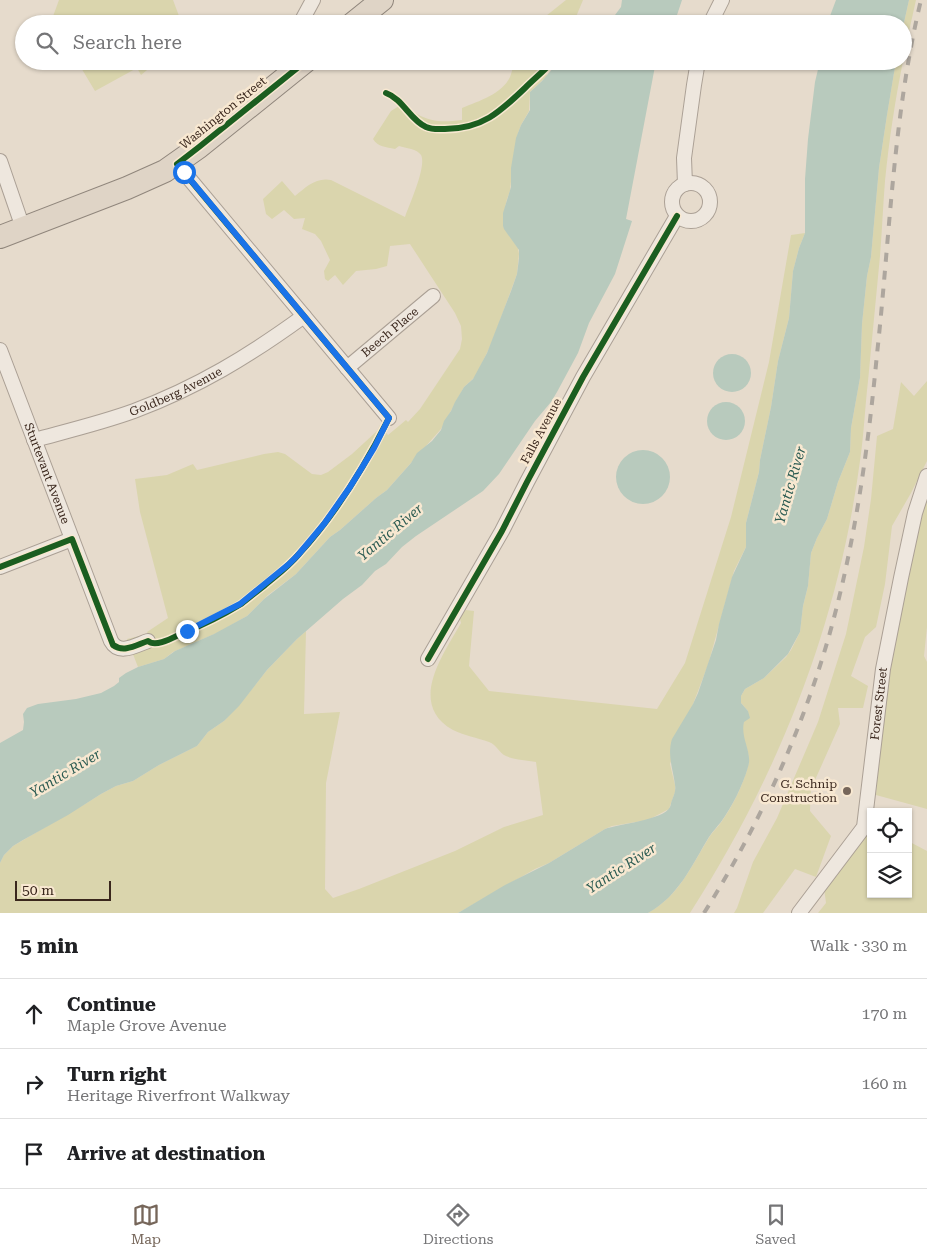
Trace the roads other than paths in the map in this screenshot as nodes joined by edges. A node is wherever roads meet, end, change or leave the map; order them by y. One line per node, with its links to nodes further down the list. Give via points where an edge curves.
1 (313, 0): 4 (street)
2 (382, 0): 5 (highway)
3 (722, 0): 6 (street)
4 (305, 15)
5 (363, 15)
6 (714, 15)
7 (291, 70): 10 (highway, Washington Street)
8 (697, 70): 11 (street, via 684,158)
9 (0, 161): 13 (street)
10 (177, 164): 13 (highway, Washington Street, via 146,180); 16 (street)
11 (684, 184): 12 (street, via 676,190 672,200); 12 (street, via 691,182 703,186 710,196 710,208 703,218 693,222)
12 (677, 216): 25 (street, Falls Avenue, via 583,378 502,531)
13 (23, 228): 14 (highway, Washington Street)
14 (0, 237)
15 (433, 296): 18 (street, Beech Place)
16 (304, 316): 18 (street); 20 (street, Goldberg Avenue, via 251,353 194,385 117,416)
17 (0, 350): 20 (street, Sturtevant Avenue)
18 (347, 368): 19 (street)
19 (389, 418)
20 (34, 440): 22 (street, Sturtevant Avenue)
21 (927, 476): 26 (street, Forest Street, via 913,522 883,669 864,827)
22 (72, 540): 23 (street); 24 (street, Sturtevant Avenue, via 113,645 124,649)
23 (0, 567)
24 (148, 641)
25 (428, 659)
26 (799, 913)

